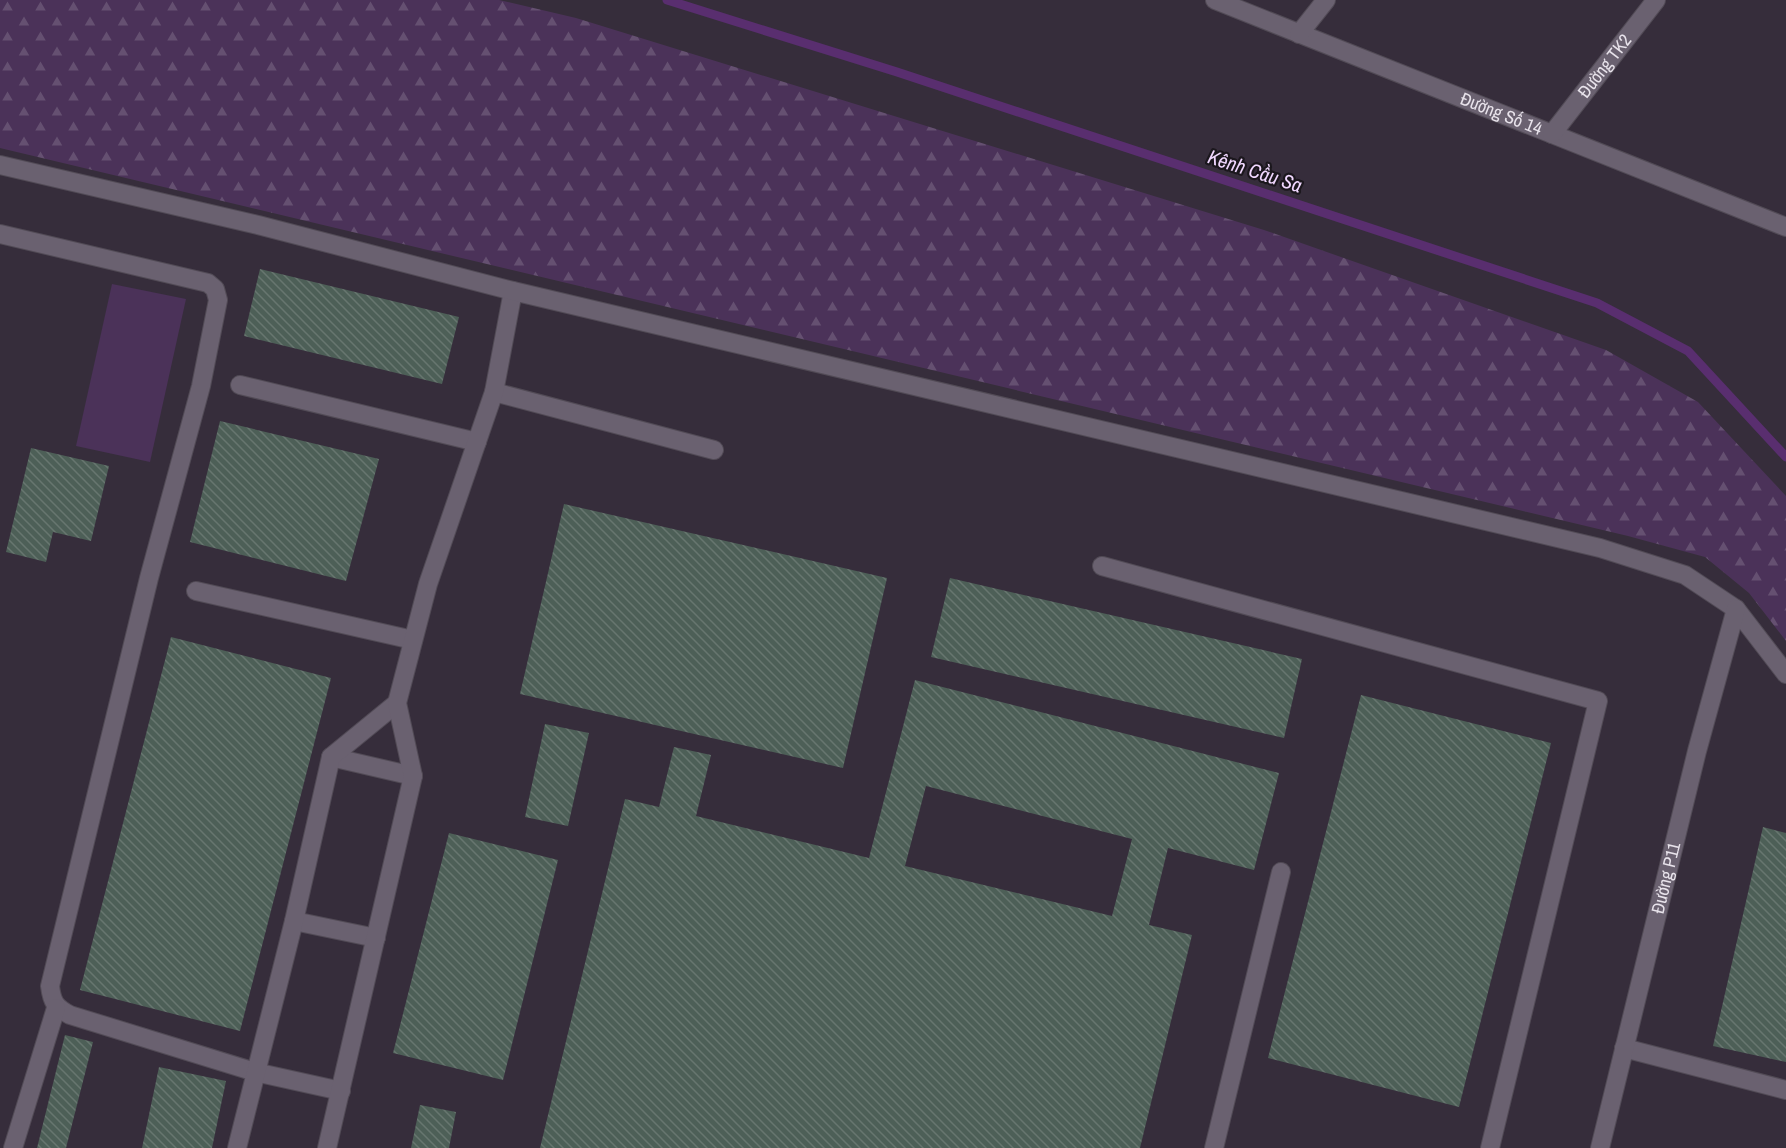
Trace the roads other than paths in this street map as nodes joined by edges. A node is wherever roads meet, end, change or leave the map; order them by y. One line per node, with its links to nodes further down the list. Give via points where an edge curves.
1 (1215, 0): 4 (street, Đường Số 14)
2 (1326, 0): 4 (street)
3 (1656, 0): 5 (street, Đường TK2)
4 (1299, 34): 5 (street, Đường Số 14)
5 (1552, 134): 7 (street, Đường Số 14)
6 (0, 165): 9 (street, via 258,225)
7 (1786, 227)
8 (0, 234): 25 (street, via 208,283 218,300 201,387 149,578 50,986)
9 (513, 291): 11 (street); 16 (street, via 1600,548 1685,575)
10 (240, 386): 12 (street)
11 (494, 392): 12 (street); 13 (street)
12 (477, 442): 17 (street)
13 (714, 450)
14 (1102, 566): 34 (street, via 1598,701)
15 (196, 591): 17 (street)
16 (1736, 609): 18 (street); 26 (street, Đường P11)
17 (413, 640): 19 (street)
18 (1786, 674)
19 (397, 704): 20 (street); 21 (street)
20 (331, 757): 21 (street); 23 (street)
21 (413, 776): 24 (street)
22 (1281, 872): 33 (street)
23 (294, 921): 24 (street); 27 (street)
24 (376, 938): 29 (street)
25 (56, 1008): 27 (street); 30 (street)
26 (1624, 1048): 28 (street); 35 (street, Đường P11)
27 (255, 1072): 29 (street); 31 (street)
28 (1786, 1090)
29 (341, 1091): 32 (street)
30 (13, 1148)
31 (237, 1148)
32 (327, 1148)
33 (1214, 1148)
34 (1490, 1148)
35 (1600, 1148)

